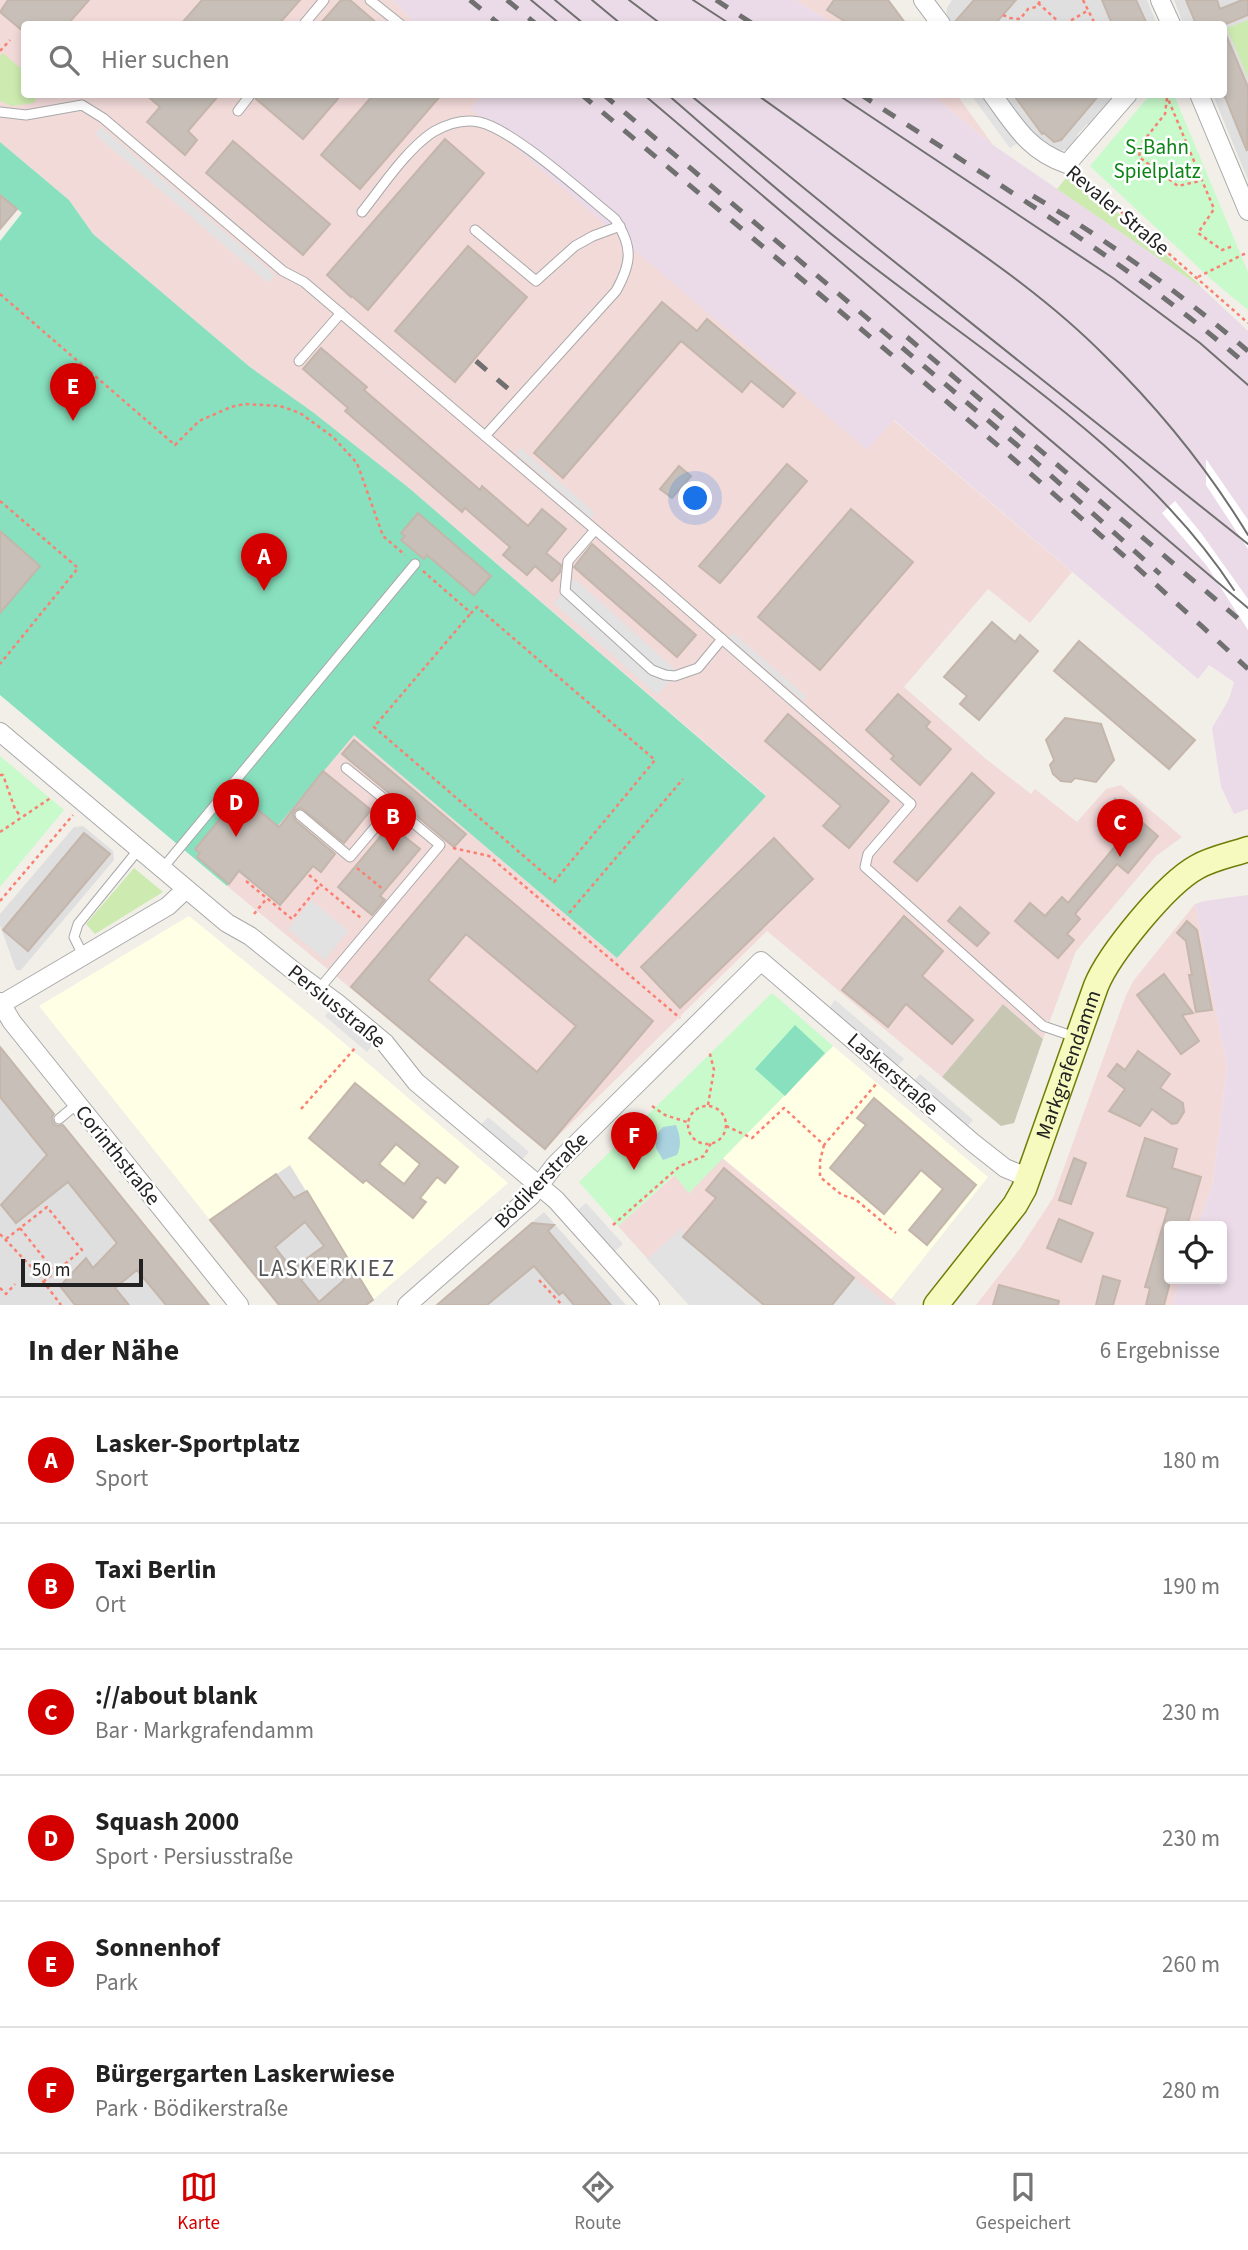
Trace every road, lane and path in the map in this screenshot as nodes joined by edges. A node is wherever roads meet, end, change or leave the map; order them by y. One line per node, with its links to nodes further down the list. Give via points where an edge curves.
1 (324, 0): 8 (lane)
2 (370, 0): 9 (lane)
3 (1083, 0): 6 (path)
4 (1160, 0): 13 (street)
5 (1040, 2): 7 (path, via 1020,19); 10 (path)
6 (1087, 11): 11 (path); 12 (path)
7 (1003, 15)
8 (306, 21)
9 (396, 21)
10 (1060, 21)
11 (1069, 21)
12 (1093, 21)
13 (1170, 21)
14 (10, 40): 15 (path)
15 (0, 51)
16 (248, 98): 22 (lane)
17 (995, 98): 24 (street, Revaler Straße, via 1026,141)
18 (1125, 98): 24 (street)
19 (1167, 98): 25 (path, via 1165,114 1141,144 1139,157 1178,186)
20 (1168, 98): 25 (path)
21 (1201, 98): 26 (street)
22 (238, 111)
23 (0, 112): 34 (lane, via 26,115 82,105 283,271)
24 (1067, 164): 32 (path, Revaler Straße)
25 (1201, 180): 30 (path, via 1214,209 1198,233 1222,250)
26 (1248, 211)
27 (362, 212): 28 (lane, via 416,146 446,125 468,121 482,122 506,134)
28 (620, 226): 29 (lane, via 575,246 536,281); 37 (lane, via 630,257 616,291)
29 (475, 230)
30 (1233, 246)
31 (1248, 252): 32 (path)
32 (1197, 278): 35 (path, Revaler Straße)
33 (0, 294): 40 (path, via 175,444 199,421 245,404 280,406 319,425 357,463 383,536)
34 (341, 313): 36 (lane); 37 (lane)
35 (1248, 323)
36 (299, 361)
37 (485, 436): 39 (lane)
38 (0, 501): 43 (path, via 78,568)
39 (594, 530): 42 (lane); 42 (lane, via 568,561 565,591 652,670 675,676 698,668)
40 (415, 564): 41 (path); 58 (lane)
41 (471, 613): 41 (path, via 477,607 655,760 554,882 374,727)
42 (722, 639): 74 (lane, via 911,804 868,854 865,867 1043,1026)
43 (0, 664)
44 (0, 732): 55 (street, Persiusstraße)
45 (346, 768): 49 (lane)
46 (0, 775): 52 (path)
47 (682, 779): 66 (path)
48 (54, 794): 52 (path)
49 (393, 806): 54 (lane); 57 (lane)
50 (75, 812): 65 (path)
51 (300, 815): 57 (lane)
52 (22, 818): 53 (path)
53 (0, 832)
54 (440, 845): 64 (lane); 73 (path, via 489,856)
55 (139, 849): 58 (street, Persiusstraße); 69 (lane, via 78,924 74,937)
56 (1243, 856): 74 (main road, Markgrafendamm, via 1211,860 1162,896 1106,965)
57 (350, 857): 64 (path, via 348,860)
58 (162, 869): 62 (street, Persiusstraße)
59 (309, 875): 61 (path)
60 (246, 881): 63 (path)
61 (320, 885): 63 (path, via 292,919); 68 (path)
62 (186, 889): 69 (street, via 168,906); 71 (street, Persiusstraße)
63 (267, 898): 67 (path)
64 (394, 899): 68 (lane)
65 (0, 901)
66 (569, 912)
67 (254, 914)
68 (371, 927): 71 (lane)
69 (83, 955): 72 (street)
70 (761, 961): 73 (street, Bödikerstraße); 77 (street, Laskerstraße)
71 (319, 989): 90 (street, Persiusstraße, via 385,1043 416,1082)
72 (0, 1005): 79 (street, Corinthstraße)
73 (693, 1028): 90 (street, Bödikerstraße)
74 (1078, 1038): 89 (main road, Markgrafendamm)
75 (356, 1047): 83 (path)
76 (709, 1050): 81 (path, via 714,1070)
77 (889, 1070): 88 (path); 89 (street, Laskerstraße, via 1005,1168)
78 (789, 1103): 82 (path)
79 (77, 1104): 84 (lane); 102 (street, Corinthstraße)
80 (652, 1106): 85 (path)
81 (708, 1106): 85 (path, via 693,1112); 86 (path, via 719,1110)
82 (784, 1108): 86 (path, via 752,1138); 88 (path)
83 (301, 1109)
84 (59, 1119)
85 (688, 1123): 87 (path, via 694,1139)
86 (726, 1126): 87 (path, via 722,1137)
87 (711, 1143): 91 (path, via 704,1156 680,1166)
88 (824, 1145): 93 (path, via 820,1177)
89 (1029, 1178): 106 (main road, Markgrafendamm, via 1015,1205)
90 (539, 1185): 103 (street, Bödikerstraße); 105 (street, Persiusstraße)
91 (613, 1225)
92 (20, 1228): 95 (path); 96 (path); 96 (path, via 47,1207 82,1250)
93 (896, 1233)
94 (0, 1234): 95 (path)
95 (6, 1239): 98 (path)
96 (55, 1272): 98 (path)
97 (539, 1280): 104 (path)
98 (44, 1282): 101 (path)
99 (15, 1284): 100 (path, via 5,1294)
100 (0, 1289)
101 (61, 1305)
102 (239, 1305)
103 (407, 1305)
104 (562, 1305)
105 (650, 1305)
106 (936, 1305)

